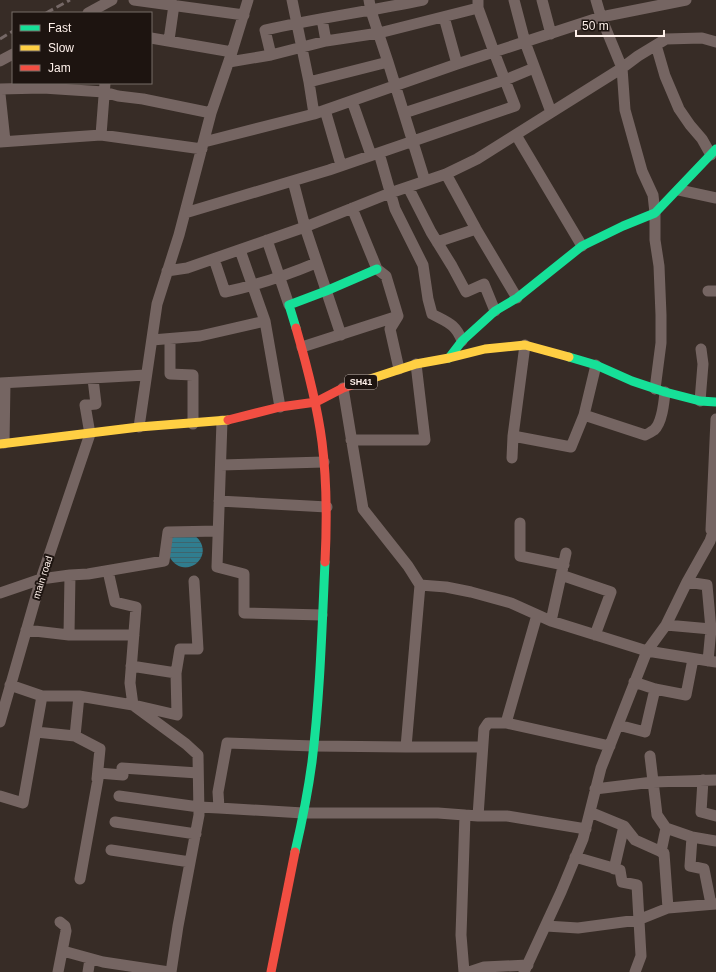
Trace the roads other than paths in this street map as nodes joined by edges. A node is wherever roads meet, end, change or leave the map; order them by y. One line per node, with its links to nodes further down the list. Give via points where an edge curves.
1 (112, 0): 13 (street)
2 (134, 0): 11 (street)
3 (248, 0): 14 (street)
4 (292, 0): 18 (street)
5 (423, 0): 12 (street)
6 (514, 0): 24 (street)
7 (542, 0): 20 (street)
8 (596, 0): 16 (street)
9 (686, 0): 16 (street)
10 (478, 4): 15 (street); 28 (street)
11 (174, 5): 14 (street); 22 (street)
12 (370, 5): 17 (street); 19 (street)
13 (90, 12)
14 (244, 15): 31 (street)
15 (444, 16): 19 (street); 34 (street)
16 (601, 17): 20 (street); 36 (street)
17 (322, 19): 18 (street); 23 (street)
18 (296, 23): 27 (street); 30 (street, via 266,30)
19 (379, 33): 23 (street); 33 (street)
20 (551, 34): 24 (street)
21 (152, 38): 22 (street)
22 (169, 40): 31 (street)
23 (326, 41): 27 (street)
24 (525, 42): 28 (street); 35 (street)
25 (716, 42): 26 (street, via 702,38 666,39)
26 (656, 45): 36 (street); 54 (street, via 665,76 679,109)
27 (302, 47): 30 (street); 38 (street)
28 (494, 52): 34 (street); 37 (street)
29 (12, 55): 32 (street)
30 (272, 55): 31 (street)
31 (231, 57): 46 (street)
32 (0, 61)
33 (388, 62): 38 (street); 39 (street)
34 (457, 64): 39 (street)
35 (534, 68): 37 (street); 45 (street)
36 (622, 68): 45 (street); 66 (street, via 624,110 642,171 653,195)
37 (505, 80): 47 (street); 52 (street, via 515,106)
38 (309, 82): 48 (street)
39 (395, 85): 43 (street); 47 (street)
40 (105, 88): 41 (street); 46 (street, via 118,96); 49 (street)
41 (0, 89)
42 (0, 94): 51 (street)
43 (352, 101): 44 (street); 55 (street)
44 (325, 110): 48 (street); 56 (street)
45 (550, 112): 50 (street)
46 (211, 113): 53 (street)
47 (404, 113): 52 (street)
48 (314, 114): 53 (street)
49 (101, 135): 51 (street); 53 (street)
50 (516, 135): 57 (street); 71 (street)
51 (3, 142)
52 (413, 142): 55 (street); 59 (street)
53 (203, 145): 65 (street)
54 (713, 152): 61 (street)
55 (375, 154): 56 (street); 62 (street)
56 (341, 165): 58 (street)
57 (446, 174): 59 (street); 68 (street)
58 (293, 181): 65 (street); 67 (street)
59 (426, 181): 60 (street)
60 (408, 187): 62 (street); 70 (street)
61 (678, 190): 63 (street); 66 (street)
62 (390, 193): 64 (street); 88 (street, via 395,209 423,265 432,314 457,328)
63 (716, 198)
64 (352, 208): 67 (street); 75 (street)
65 (185, 213): 76 (street)
66 (655, 213): 71 (street); 100 (street, via 661,315)
67 (305, 227): 69 (street); 74 (street)
68 (476, 229): 70 (street); 80 (street)
69 (267, 240): 72 (street); 77 (street)
70 (437, 242): 82 (street, via 466,292 484,284)
71 (582, 246): 80 (street)
72 (240, 250): 73 (street); 78 (street)
73 (214, 259): 76 (street, via 187,268); 78 (street, via 225,292)
74 (316, 263): 77 (street); 79 (street)
75 (377, 269): 79 (street); 83 (street, via 386,276)
76 (167, 271): 87 (street)
77 (280, 278): 78 (street); 81 (street)
78 (253, 286): 84 (street)
79 (326, 291): 81 (street); 85 (street)
80 (517, 298): 82 (street)
81 (289, 305): 90 (street)
82 (495, 311): 88 (street)
83 (398, 316): 85 (street); 95 (street, via 390,329)
84 (265, 321): 86 (street, via 200,336); 104 (street)
85 (341, 335): 90 (street)
86 (170, 339): 87 (street); 108 (street, via 170,374 193,375)
87 (152, 340): 96 (street)
88 (462, 341): 92 (street)
89 (525, 345): 92 (street, SH41, via 485,349); 94 (street, SH41); 111 (street)
90 (302, 347): 102 (street)
91 (701, 349): 101 (street, via 703,364)
92 (449, 358): 93 (street, SH41)
93 (416, 364): 95 (street, SH41); 112 (street, via 425,440)
94 (596, 365): 100 (street, SH41); 105 (street)
95 (399, 369): 99 (street, SH41)
96 (146, 375): 97 (street); 109 (street)
97 (93, 379): 98 (street); 110 (street, via 96,404 85,405)
98 (2, 383): 113 (street)
99 (343, 388): 102 (street, SH41); 112 (street)
100 (660, 390): 101 (street, SH41); 105 (street, via 664,404 660,418 655,429 645,435)
101 (700, 401): 103 (street, SH41)
102 (316, 402): 104 (street, SH41); 115 (street)
103 (716, 402)
104 (280, 407): 107 (street, SH41)
105 (584, 415): 111 (street, via 571,447)
106 (716, 419): 122 (street)
107 (222, 421): 108 (street, SH41); 116 (street)
108 (193, 424): 109 (street, SH41)
109 (139, 427): 110 (street, SH41)
110 (90, 434): 113 (street, SH41); 127 (street, main road)
111 (513, 436): 114 (street)
112 (351, 440): 130 (street, via 363,509)
113 (2, 444)
114 (512, 458)
115 (324, 462): 116 (street); 118 (street)
116 (221, 465): 117 (street)
117 (219, 501): 118 (street); 121 (street)
118 (327, 507): 132 (street)
119 (520, 523): 124 (street, via 520,556)
120 (716, 523): 122 (street)
121 (218, 531): 125 (street, via 168,532 164,561); 132 (street, via 217,567 244,574 244,613)
122 (713, 541): 129 (street)
123 (566, 553): 124 (street)
124 (563, 570): 134 (street); 140 (street, via 611,592)
125 (108, 571): 126 (street); 139 (street, via 115,602 136,607)
126 (70, 575): 127 (street); 138 (street)
127 (41, 579): 131 (street); 137 (street, main road)
128 (194, 581): 145 (street, via 198,649 180,649)
129 (687, 582): 135 (street); 136 (street, via 707,585)
130 (420, 585): 133 (street, via 471,592 510,603); 159 (street)
131 (0, 593)
132 (322, 615): 157 (street)
133 (537, 615): 134 (street); 153 (street)
134 (551, 621): 140 (street)
135 (666, 625): 136 (street); 141 (street)
136 (711, 629): 143 (street)
137 (26, 630): 138 (street); 147 (street, main road)
138 (69, 635): 139 (street)
139 (134, 635): 144 (street)
140 (595, 635): 141 (street)
141 (647, 651): 142 (street); 146 (street)
142 (693, 659): 143 (street); 148 (street, via 686,695)
143 (712, 662)
144 (132, 666): 145 (street); 151 (street, via 130,683)
145 (176, 673): 151 (street, via 177,715)
146 (634, 682): 148 (street); 154 (street)
147 (10, 685): 149 (street); 152 (street, main road)
148 (655, 689): 154 (street, via 644,732)
149 (42, 696): 150 (street); 155 (street)
150 (79, 696): 151 (street); 156 (street)
151 (133, 705): 162 (street, via 198,755)
152 (0, 722)
153 (506, 723): 158 (street); 160 (street, via 485,725)
154 (618, 725): 158 (street)
155 (36, 732): 156 (street); 168 (street, via 24,803)
156 (75, 736): 163 (street, via 100,749)
157 (314, 746): 159 (street); 171 (street, via 227,743 218,792); 173 (street)
158 (610, 746): 167 (street)
159 (406, 747): 160 (street)
160 (482, 747): 175 (street)
161 (650, 756): 166 (street)
162 (198, 773): 163 (street, via 122,768 122,775); 170 (street)
163 (98, 777): 189 (street)
164 (703, 780): 165 (street); 166 (street); 176 (street, via 701,812)
165 (716, 780)
166 (653, 782): 167 (street); 179 (street, via 657,815)
167 (595, 789): 172 (street)
168 (0, 796)
169 (119, 796): 170 (street)
170 (199, 807): 171 (street); 181 (street)
171 (219, 808): 173 (street)
172 (590, 812): 178 (street); 180 (street)
173 (303, 813): 174 (street); 201 (street)
174 (465, 815): 175 (street); 202 (street, via 461,934)
175 (478, 816): 180 (street, via 507,816)
176 (716, 816)
177 (115, 822): 181 (street)
178 (624, 826): 185 (street, via 635,840); 188 (street)
179 (666, 828): 182 (street); 185 (street)
180 (586, 829): 186 (street)
181 (196, 834): 187 (street)
182 (692, 837): 183 (street); 190 (street, via 690,866 704,869)
183 (716, 841)
184 (111, 850): 187 (street)
185 (661, 852): 191 (street, via 664,853)
186 (575, 857): 188 (street); 194 (street)
187 (190, 862): 200 (street)
188 (614, 869): 192 (street, via 620,870 622,882 637,885)
189 (80, 879)
190 (713, 904): 191 (street)
191 (668, 908): 192 (street)
192 (638, 920): 194 (street, via 578,928); 204 (street, via 641,956)
193 (60, 922): 195 (street, via 66,931)
194 (546, 926): 197 (street)
195 (62, 951): 196 (street); 198 (street)
196 (90, 959): 199 (street); 200 (street)
197 (526, 969): 203 (street, via 484,967)
198 (58, 972)
199 (88, 972)
200 (170, 972)
201 (271, 972)
202 (464, 972)
203 (469, 972)
204 (635, 972)

